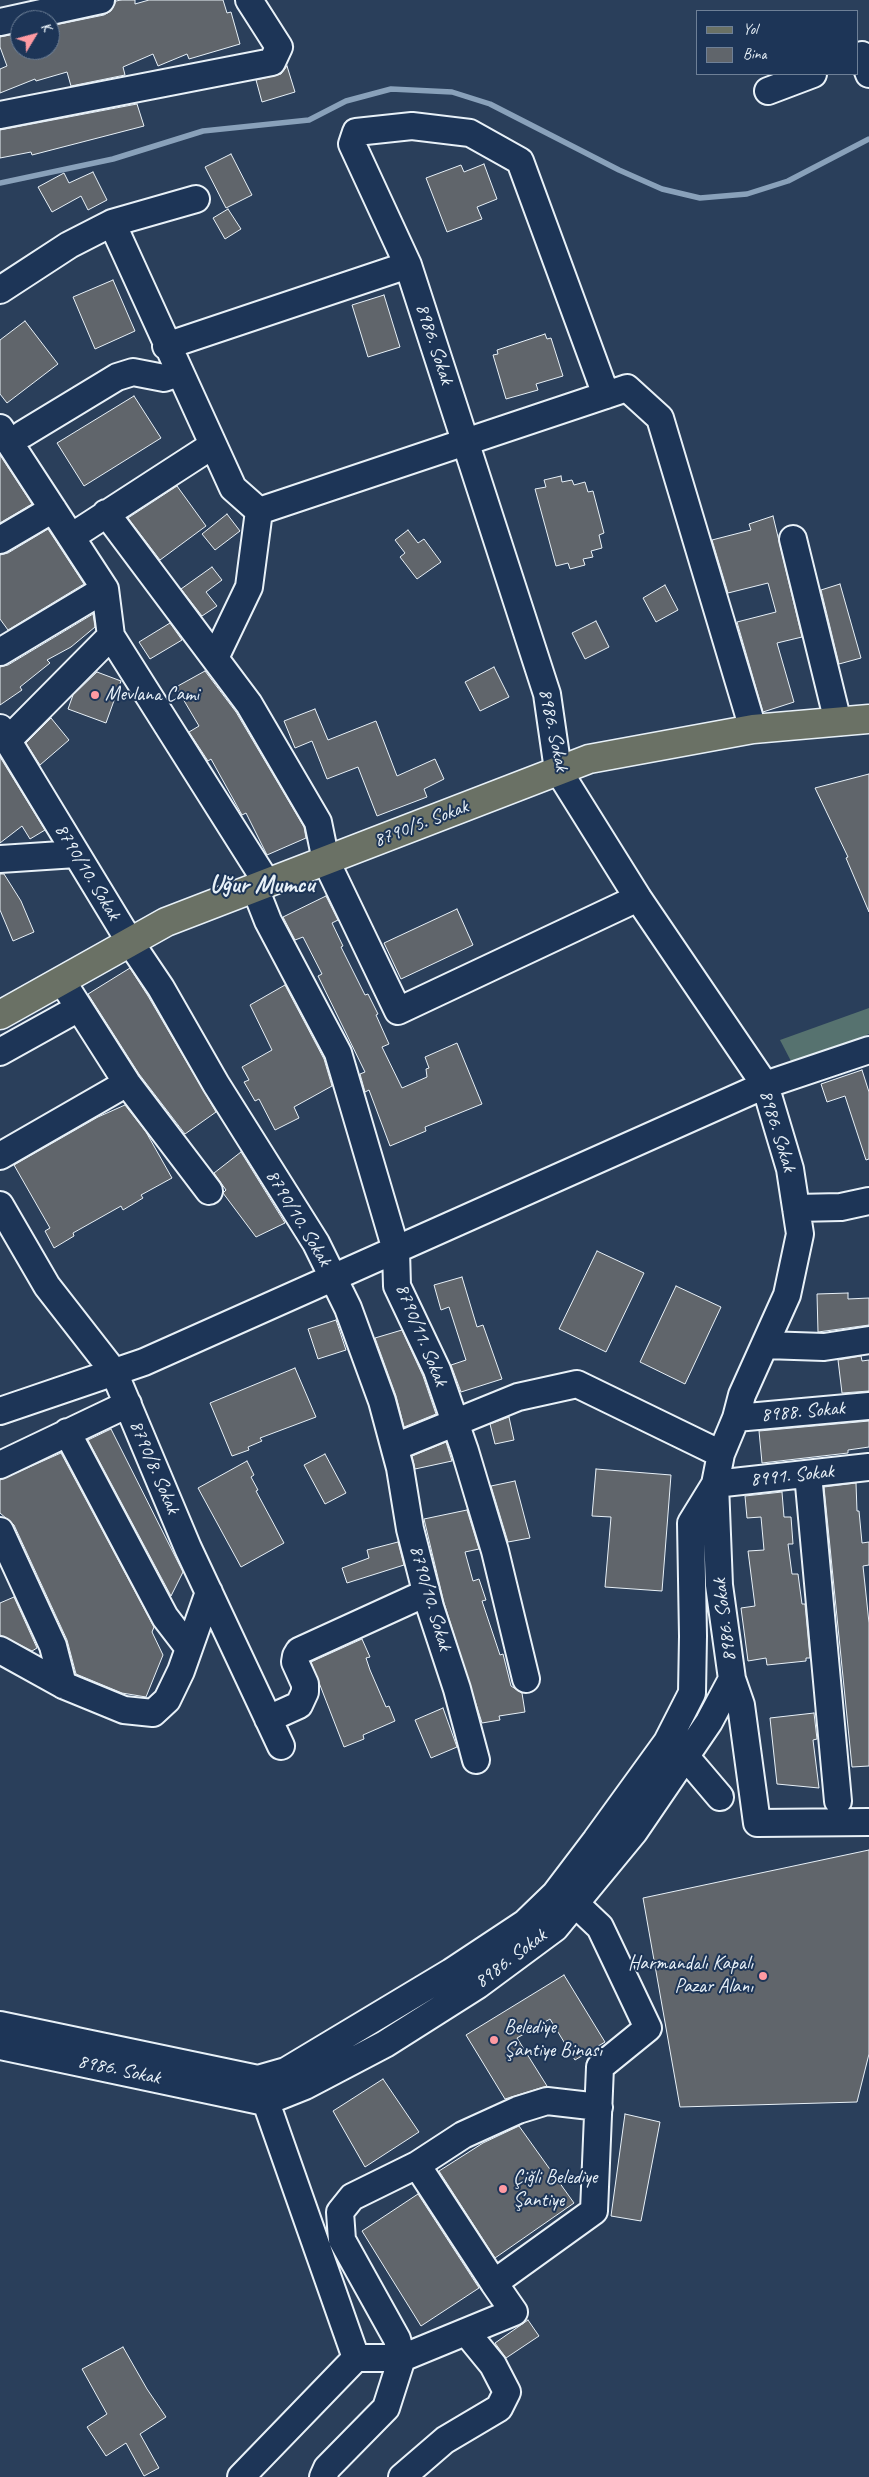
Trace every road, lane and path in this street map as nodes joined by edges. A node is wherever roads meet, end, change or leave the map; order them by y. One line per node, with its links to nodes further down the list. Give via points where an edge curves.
1 (101, 0): 3 (street)
2 (249, 0): 6 (street, via 279,47 272,62)
3 (5, 14)
4 (810, 75): 5 (street)
5 (768, 91)
6 (0, 115)
7 (196, 199): 8 (street)
8 (112, 223): 10 (street, via 70,245); 11 (street)
9 (408, 264): 11 (street); 13 (street, 8986. Sokak, via 352,144 356,132 412,126 470,133 520,161); 15 (street, 8986. Sokak)
10 (0, 290)
11 (166, 346): 12 (street)
12 (179, 372): 14 (street, via 164,378 133,372 117,377); 16 (street)
13 (606, 395): 15 (street); 29 (street, via 628,388 660,418)
14 (11, 431): 17 (street)
15 (465, 442): 18 (street); 31 (street, 8986. Sokak, via 547,694)
16 (213, 446): 18 (street, via 233,488); 19 (street)
17 (52, 509): 20 (street); 22 (street)
18 (259, 511): 26 (street, via 249,587)
19 (106, 513): 20 (street); 26 (street)
20 (71, 537): 23 (street)
21 (793, 539): 28 (street)
22 (0, 540)
23 (104, 590): 24 (street); 25 (street)
24 (111, 636): 30 (street); 35 (street, 8790/11. Sokak)
25 (0, 652)
26 (215, 658): 34 (street, via 249,704 318,822)
27 (869, 719): 28 (main road, 8790/5. Sokak)
28 (838, 722): 29 (main road, 8790/5. Sokak)
29 (753, 729): 31 (main road, 8790/5. Sokak, via 589,759)
30 (4, 734): 32 (street, 8790/10. Sokak)
31 (558, 770): 34 (main road, 8790/5. Sokak); 36 (street, 8986. Sokak)
32 (76, 854): 33 (street); 37 (street, 8790/10. Sokak)
33 (0, 859)
34 (326, 861): 35 (main road, 8790/5. Sokak); 36 (street, via 398,1011)
35 (261, 885): 37 (main road, 8790/5. Sokak, via 166,922); 50 (street, 8790/11. Sokak, via 268,921 338,1053)
36 (638, 898): 44 (street, 8986. Sokak)
37 (130, 942): 38 (main road, 8790/5. Sokak); 51 (street, 8790/10. Sokak, via 316,1243)
38 (62, 981): 39 (street); 40 (main road, 8790/5. Sokak)
39 (79, 1008): 42 (street); 43 (street)
40 (0, 1015)
41 (869, 1050): 44 (street)
42 (0, 1052)
43 (127, 1082): 45 (street); 46 (street)
44 (765, 1085): 49 (street, 8986. Sokak, via 790,1168); 50 (street)
45 (0, 1156)
46 (209, 1191)
47 (869, 1201): 49 (street, via 841,1207)
48 (0, 1205): 54 (street, 8790/8. Sokak, via 47,1286)
49 (796, 1208): 53 (street, 8986. Sokak, via 800,1234 787,1295)
50 (396, 1250): 51 (street); 59 (street, 8790/11. Sokak, via 397,1286 437,1370)
51 (334, 1278): 54 (street, via 144,1362); 61 (street, 8790/10. Sokak, via 382,1401)
52 (869, 1340): 53 (street, via 824,1347)
53 (764, 1345): 58 (street, 8986. Sokak, via 742,1395)
54 (114, 1372): 55 (street, 8790/8. Sokak); 57 (street)
55 (128, 1404): 60 (street); 68 (street, 8790/8. Sokak)
56 (869, 1406): 58 (street, 8988. Sokak)
57 (0, 1411)
58 (736, 1418): 62 (street, 8986. Sokak)
59 (455, 1422): 61 (street); 62 (street, via 518,1397 577,1384); 72 (street, 8790/11. Sokak, via 496,1550)
60 (67, 1432): 63 (street); 70 (street, via 165,1617)
61 (395, 1447): 69 (street, 8790/10. Sokak)
62 (721, 1454): 66 (street, 8986. Sokak)
63 (0, 1466)
64 (869, 1467): 65 (street, 8991. Sokak)
65 (808, 1474): 66 (street, 8991. Sokak); 80 (street)
66 (715, 1484): 73 (street, 8986. Sokak, via 719,1585); 82 (street, 8986. Sokak, via 691,1524 692,1693 667,1742)
67 (0, 1531): 74 (street, via 53,1646)
68 (209, 1592): 70 (street); 75 (street, 8790/8. Sokak)
69 (426, 1593): 75 (street, via 300,1652 295,1662 305,1684 305,1692 299,1705); 77 (street, 8790/10. Sokak)
70 (188, 1647): 74 (street, via 167,1700 153,1713 124,1710)
71 (0, 1650): 74 (street)
72 (526, 1679)
73 (732, 1679): 78 (street, 8986. Sokak, via 709,1722); 81 (street, via 741,1705 757,1823)
74 (63, 1685)
75 (268, 1719): 76 (street, 8790/8. Sokak)
76 (282, 1746)
77 (476, 1760)
78 (693, 1767): 79 (street); 82 (street, 8986. Sokak, via 634,1832)
79 (720, 1797)
80 (838, 1801)
81 (869, 1822)
82 (567, 1896): 85 (street, 8986. Sokak, via 554,1928 478,1985 385,2044 305,2086); 86 (street, via 600,1927 648,2028 600,2067)
83 (0, 2025): 85 (street, 8986. Sokak)
84 (0, 2046): 85 (street, 8986. Sokak)
85 (261, 2090): 90 (street)
86 (598, 2106): 87 (street, via 547,2101 518,2110 463,2135); 88 (street, via 594,2210)
87 (417, 2166): 88 (street); 91 (street, via 352,2197 340,2212 342,2240 397,2339)
88 (494, 2283): 89 (street, via 514,2312)
89 (466, 2332): 91 (street); 94 (street, via 493,2365 507,2392 499,2408 445,2440)
90 (356, 2358): 91 (street); 92 (street)
91 (402, 2358): 93 (street, via 386,2408 326,2468)
92 (241, 2477)
93 (324, 2477)
94 (402, 2477)

